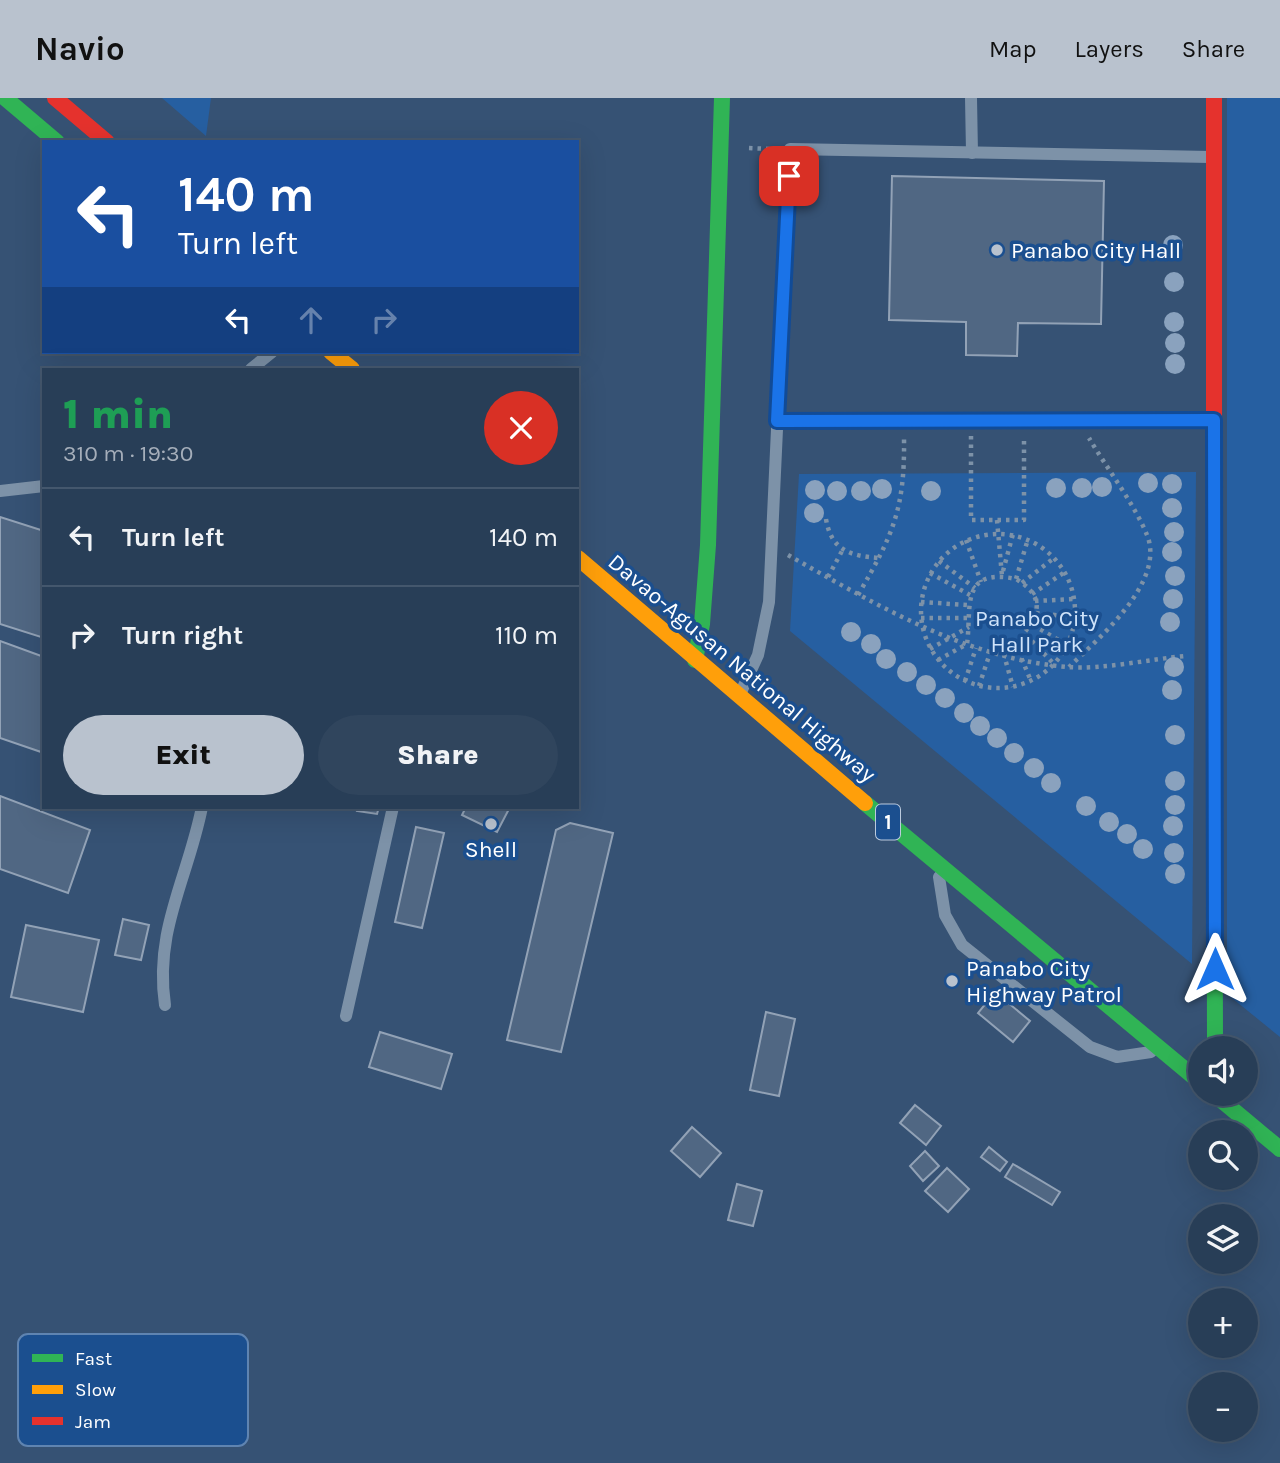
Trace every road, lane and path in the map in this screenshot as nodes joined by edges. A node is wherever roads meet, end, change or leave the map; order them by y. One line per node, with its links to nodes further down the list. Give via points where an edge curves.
1 (5, 98): 6 (main road)
2 (55, 98): 7 (main road)
3 (722, 98): 8 (main road)
4 (971, 98): 10 (lane)
5 (1214, 98): 11 (main road)
6 (55, 140)
7 (105, 140)
8 (720, 148): 9 (path); 69 (main road, via 706,581)
9 (790, 149): 10 (lane); 18 (lane)
10 (972, 153): 11 (lane)
11 (1214, 158): 17 (main road)
12 (270, 354): 14 (lane)
13 (325, 355): 15 (main road)
14 (252, 368)
15 (350, 368)
16 (1078, 420): 17 (lane); 21 (lane); 72 (path, via 1148,536 1151,558 1144,579 1118,620)
17 (1214, 420): 66 (main road)
18 (777, 421): 19 (lane); 30 (lane)
19 (904, 421): 20 (lane); 32 (path, via 901,504)
20 (971, 421): 21 (lane); 25 (path, via 971,520)
21 (1024, 421): 25 (path, via 1024,520)
22 (42, 486): 23 (lane)
23 (0, 491)
24 (826, 519): 31 (path, via 828,533)
25 (997, 520): 26 (path)
26 (998, 533): 27 (path); 29 (path); 38 (path)
27 (1013, 534): 28 (path); 38 (path)
28 (1028, 539): 33 (path); 40 (path)
29 (966, 540): 35 (path); 41 (path)
30 (772, 546): 39 (path); 77 (lane, via 765,631)
31 (842, 551): 32 (path); 39 (path)
32 (879, 558): 44 (path)
33 (1054, 558): 36 (path); 42 (path)
34 (579, 559): 69 (main road, Davao-Agusan National Highway / 1)
35 (939, 561): 37 (path); 43 (path)
36 (1065, 572): 45 (path); 47 (path)
37 (930, 573): 46 (path); 49 (path)
38 (1002, 576): 40 (path); 41 (path)
39 (828, 577): 44 (path)
40 (1016, 579): 42 (path)
41 (981, 582): 43 (path)
42 (1022, 583): 45 (path)
43 (975, 588): 46 (path)
44 (858, 594): 56 (path)
45 (1032, 594): 48 (path)
46 (970, 595): 50 (path)
47 (1074, 599): 48 (path); 52 (path)
48 (1035, 601): 51 (path)
49 (921, 602): 50 (path); 53 (path)
50 (967, 605): 54 (path)
51 (1036, 613): 52 (path); 55 (path)
52 (1074, 617): 62 (path)
53 (921, 618): 54 (path); 56 (path)
54 (967, 618): 57 (path)
55 (1032, 625): 58 (path); 62 (path)
56 (922, 626): 59 (path); 64 (path)
57 (969, 626): 59 (path); 61 (path)
58 (1026, 635): 60 (path); 71 (path)
59 (949, 637): 61 (path); 64 (path)
60 (1015, 643): 67 (path); 68 (path)
61 (967, 644): 63 (path); 70 (path)
62 (1067, 645): 71 (path)
63 (976, 648): 65 (path); 73 (path)
64 (930, 649): 70 (path)
65 (990, 653): 67 (path); 75 (path)
66 (1215, 653): 72 (path); 83 (main road)
67 (1004, 656): 68 (path); 76 (path)
68 (1021, 658): 71 (path); 74 (path)
69 (695, 660): 77 (main road, Davao-Agusan National Highway / 1)
70 (938, 660): 73 (path)
71 (1054, 664): 72 (path); 74 (path)
72 (1068, 667)
73 (965, 681): 75 (path)
74 (1031, 681): 76 (path)
75 (979, 686): 76 (path)
76 (1013, 687)
77 (738, 697): 80 (main road, Davao-Agusan National Highway / 1)
78 (201, 809): 81 (lane, via 162,949)
79 (393, 809): 82 (lane)
80 (937, 862): 84 (main road, Davao-Agusan National Highway / 1); 84 (lane, via 945,915 962,945 1090,1047 1117,1057)
81 (165, 1005)
82 (346, 1016)
83 (1215, 1036)
84 (1163, 1051): 85 (main road, Davao-Agusan National Highway / 1)
85 (1188, 1072)
86 (1228, 1106): 87 (main road)
87 (1280, 1149)

